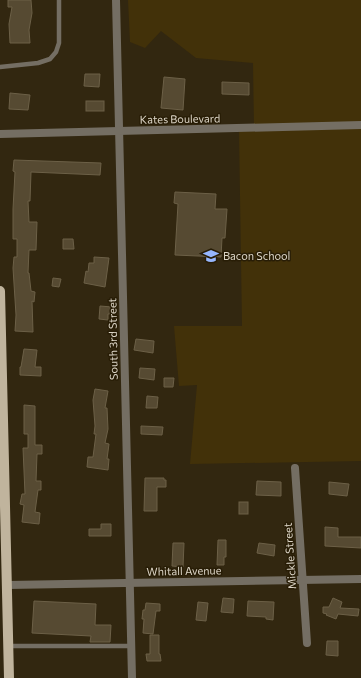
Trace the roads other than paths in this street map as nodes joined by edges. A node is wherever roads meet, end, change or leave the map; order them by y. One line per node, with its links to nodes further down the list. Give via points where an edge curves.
1 (59, 0): 3 (lane, via 59,43 56,52 50,58 38,62)
2 (116, 0): 5 (street, South 3rd Street)
3 (0, 67)
4 (361, 125): 5 (street, Kates Boulevard)
5 (119, 131): 6 (street, Kates Boulevard); 13 (street, South 3rd Street)
6 (0, 134)
7 (0, 297): 8 (main road)
8 (1, 364): 9 (main road)
9 (2, 464): 14 (main road)
10 (295, 468): 12 (street, Mickle Street)
11 (361, 579): 12 (street, Whitall Avenue)
12 (303, 580): 13 (street, Whitall Avenue); 15 (street, Mickle Street)
13 (130, 583): 14 (street, Whitall Avenue); 17 (street, South 3rd Street)
14 (8, 585): 16 (main road)
15 (307, 643)
16 (9, 646): 17 (lane); 18 (main road)
17 (131, 646): 19 (street, South 3rd Street)
18 (9, 678)
19 (132, 678)

